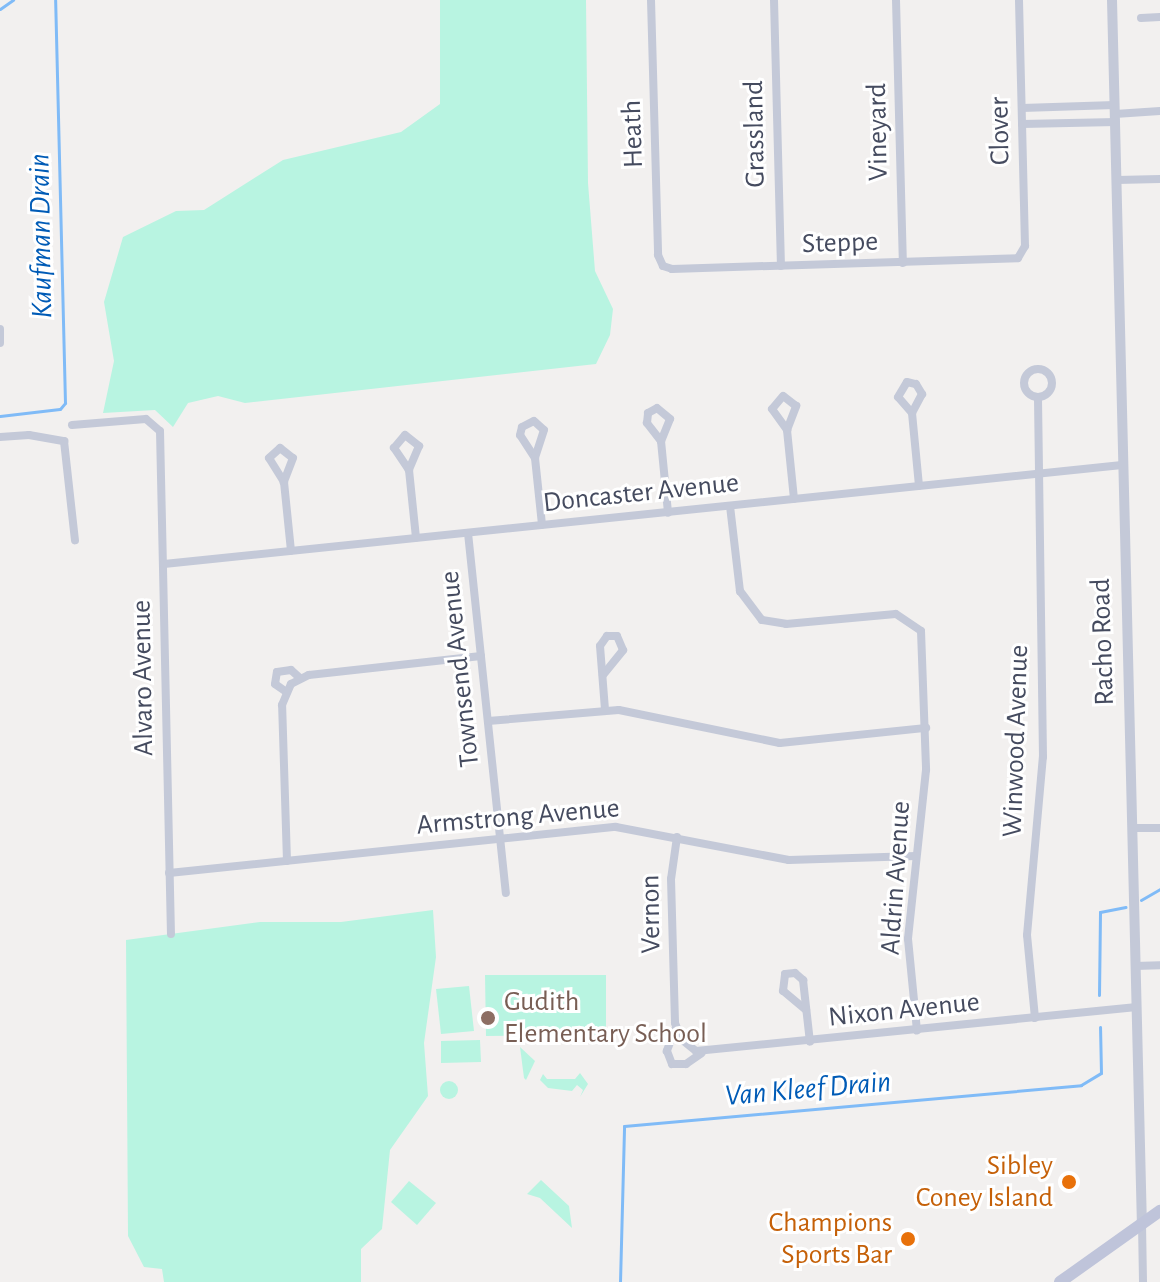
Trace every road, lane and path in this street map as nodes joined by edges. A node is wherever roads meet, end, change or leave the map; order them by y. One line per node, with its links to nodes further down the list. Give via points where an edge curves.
1 (651, 0): 16 (street, Heath, via 658,255)
2 (774, 0): 17 (street, Grassland)
3 (896, 0): 15 (street, Vineyard)
4 (1019, 0): 8 (street, Clover)
5 (1112, 0): 10 (street, Racho Road)
6 (1160, 17): 7 (street)
7 (1141, 18)
8 (1022, 108): 10 (street); 11 (street, Clover)
9 (1160, 111): 10 (street)
10 (1115, 114): 11 (street); 13 (street, Racho Road)
11 (1022, 124): 14 (street, Clover, via 1025,246)
12 (1160, 179): 13 (street)
13 (1117, 180): 27 (street, Racho Road)
14 (1018, 258): 15 (street, Steppe)
15 (903, 263): 17 (street, Steppe)
16 (663, 266): 17 (street, Steppe)
17 (781, 266)
18 (0, 329): 19 (street)
19 (0, 343)
20 (1038, 397): 29 (street, Winwood Avenue)
21 (912, 413): 31 (street)
22 (72, 425): 40 (street, Alvaro Avenue, via 146,419 156,423)
23 (787, 430): 32 (street)
24 (0, 437): 38 (street, via 55,437 69,453)
25 (661, 441): 34 (street)
26 (535, 458): 35 (street)
27 (1122, 465): 29 (street, Doncaster Avenue); 48 (street, Racho Road)
28 (409, 470): 37 (street)
29 (1038, 474): 31 (street, Doncaster Avenue); 61 (street, Winwood Avenue, via 1043,757 1027,935)
30 (284, 482): 39 (street)
31 (919, 486): 32 (street, Doncaster Avenue)
32 (794, 499): 33 (street, Doncaster Avenue)
33 (730, 506): 34 (street, Doncaster Avenue); 47 (street, Aldrin Avenue, via 740,591 762,620 786,624 888,614 916,624 924,642)
34 (668, 513): 35 (street, Doncaster Avenue)
35 (542, 525): 36 (street, Doncaster Avenue)
36 (468, 533): 37 (street, Doncaster Avenue); 41 (street, Townsend Avenue)
37 (416, 538): 39 (street, Doncaster Avenue)
38 (75, 540)
39 (291, 551): 40 (street, Doncaster Avenue)
40 (164, 564): 54 (street, Alvaro Avenue)
41 (481, 656): 43 (street); 46 (street, Townsend Avenue)
42 (603, 675): 42 (street, via 623,650 617,636 601,642); 45 (street)
43 (300, 678): 44 (street); 44 (street, via 288,669 277,672 275,684)
44 (285, 691): 53 (street)
45 (605, 709): 46 (street); 47 (street, via 780,743)
46 (488, 721): 51 (street, Townsend Avenue)
47 (926, 728): 52 (street, Aldrin Avenue)
48 (1132, 828): 49 (street); 58 (street, Racho Road)
49 (1160, 828)
50 (677, 837): 51 (street, Armstrong Avenue, via 616,827); 52 (street, Armstrong Avenue, via 789,860); 62 (street, Vernon, via 671,879)
51 (500, 844): 53 (street, Armstrong Avenue); 55 (street, Townsend Avenue)
52 (916, 856): 63 (street, Aldrin Avenue, via 908,939)
53 (287, 861): 54 (street, Armstrong Avenue)
54 (169, 873): 56 (street, Alvaro Avenue)
55 (506, 893)
56 (171, 934)
57 (1160, 965): 58 (street)
58 (1135, 966): 59 (street, Racho Road)
59 (1137, 1007): 61 (street, Nixon Avenue); 67 (street, Racho Road)
60 (806, 1010): 60 (street, via 802,976 785,974 783,991); 64 (street)
61 (1035, 1018): 63 (street, Nixon Avenue)
62 (676, 1026): 65 (street, Vernon, via 681,1039); 65 (street, Nixon Avenue, via 667,1051 670,1062 682,1065)
63 (917, 1031): 64 (street, Nixon Avenue)
64 (810, 1042): 65 (street, Nixon Avenue)
65 (702, 1053)
66 (1160, 1211): 67 (main road)
67 (1142, 1224): 68 (main road); 69 (street, Racho Road)
68 (1060, 1282)
69 (1143, 1282)

